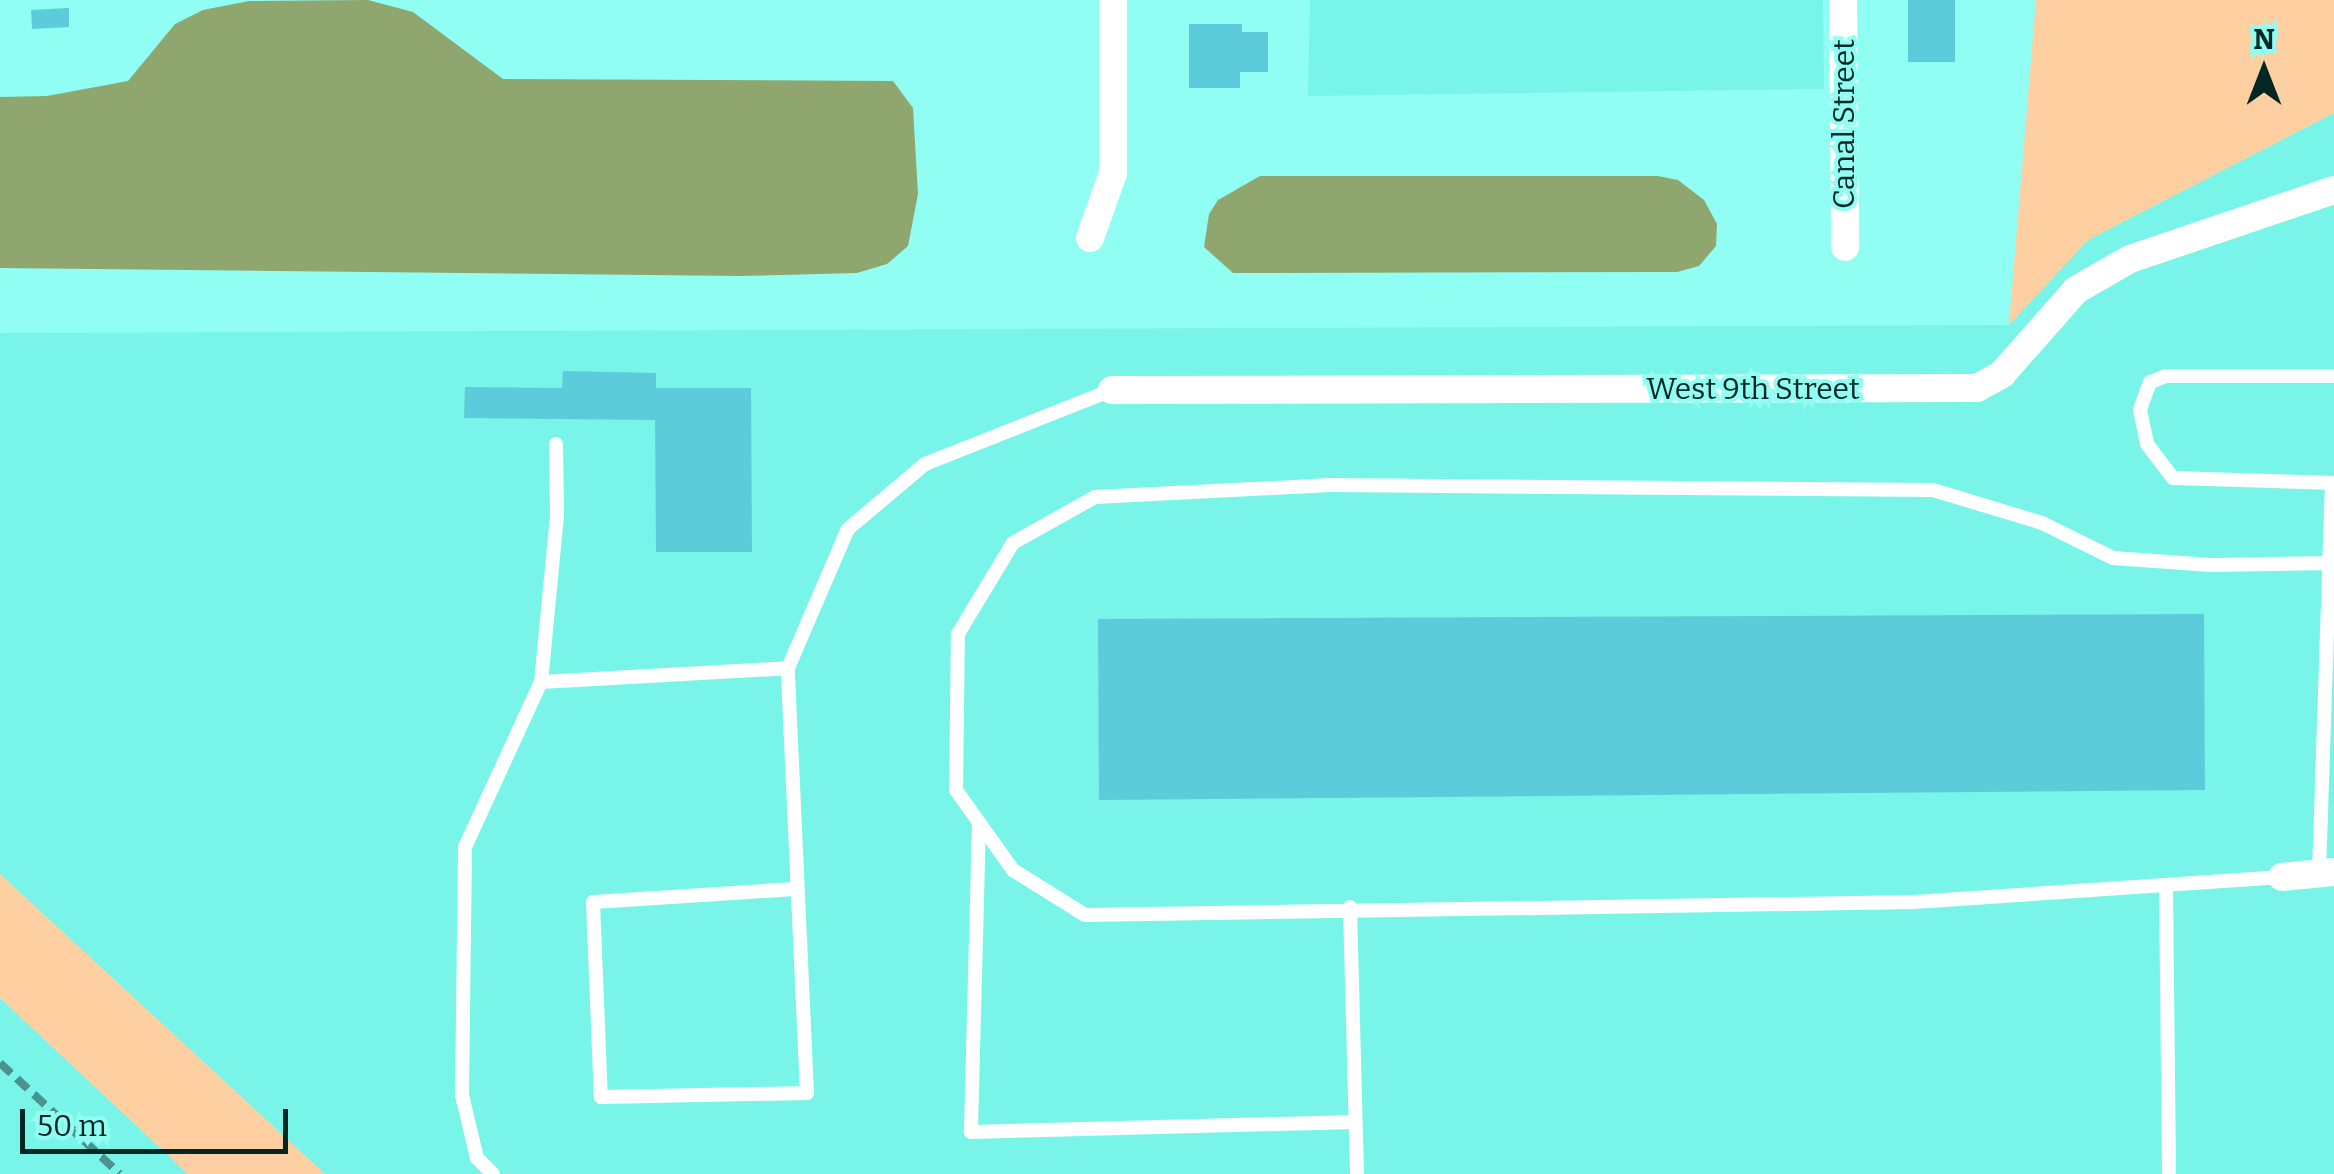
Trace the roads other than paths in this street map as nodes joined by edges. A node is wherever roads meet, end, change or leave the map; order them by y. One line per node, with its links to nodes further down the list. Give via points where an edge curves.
1 (1112, 0): 4 (street, via 1112,173)
2 (1843, 0): 5 (street, Canal Street)
3 (2334, 190): 7 (street, West 9th Street, via 2130,259 2076,290 2012,363 1978,388)
4 (1090, 238)
5 (1845, 247)
6 (2334, 376): 9 (lane, via 2166,376 2150,382 2140,410 2146,444 2173,478)
7 (1112, 390): 11 (lane, via 926,464 848,529)
8 (556, 444): 12 (lane, via 558,516)
9 (2333, 482): 10 (lane)
10 (2331, 564): 13 (lane, via 2113,558 2042,523 1933,490 1350,485 1095,497 1013,544 958,634 956,790); 14 (lane)
11 (788, 668): 12 (lane); 17 (lane)
12 (541, 682): 20 (lane, via 465,847 462,1096 478,1158)
13 (979, 822): 18 (lane, via 1013,870 1086,915); 19 (lane, via 970,1132)
14 (2326, 872): 15 (street)
15 (2282, 877): 16 (lane)
16 (2166, 885): 18 (lane, via 1914,902); 22 (lane)
17 (795, 888): 17 (lane, via 806,1092 602,1097 593,902)
18 (1350, 907): 19 (lane)
19 (1355, 1122): 21 (lane)
20 (494, 1174)
21 (1357, 1174)
22 (2170, 1174)

